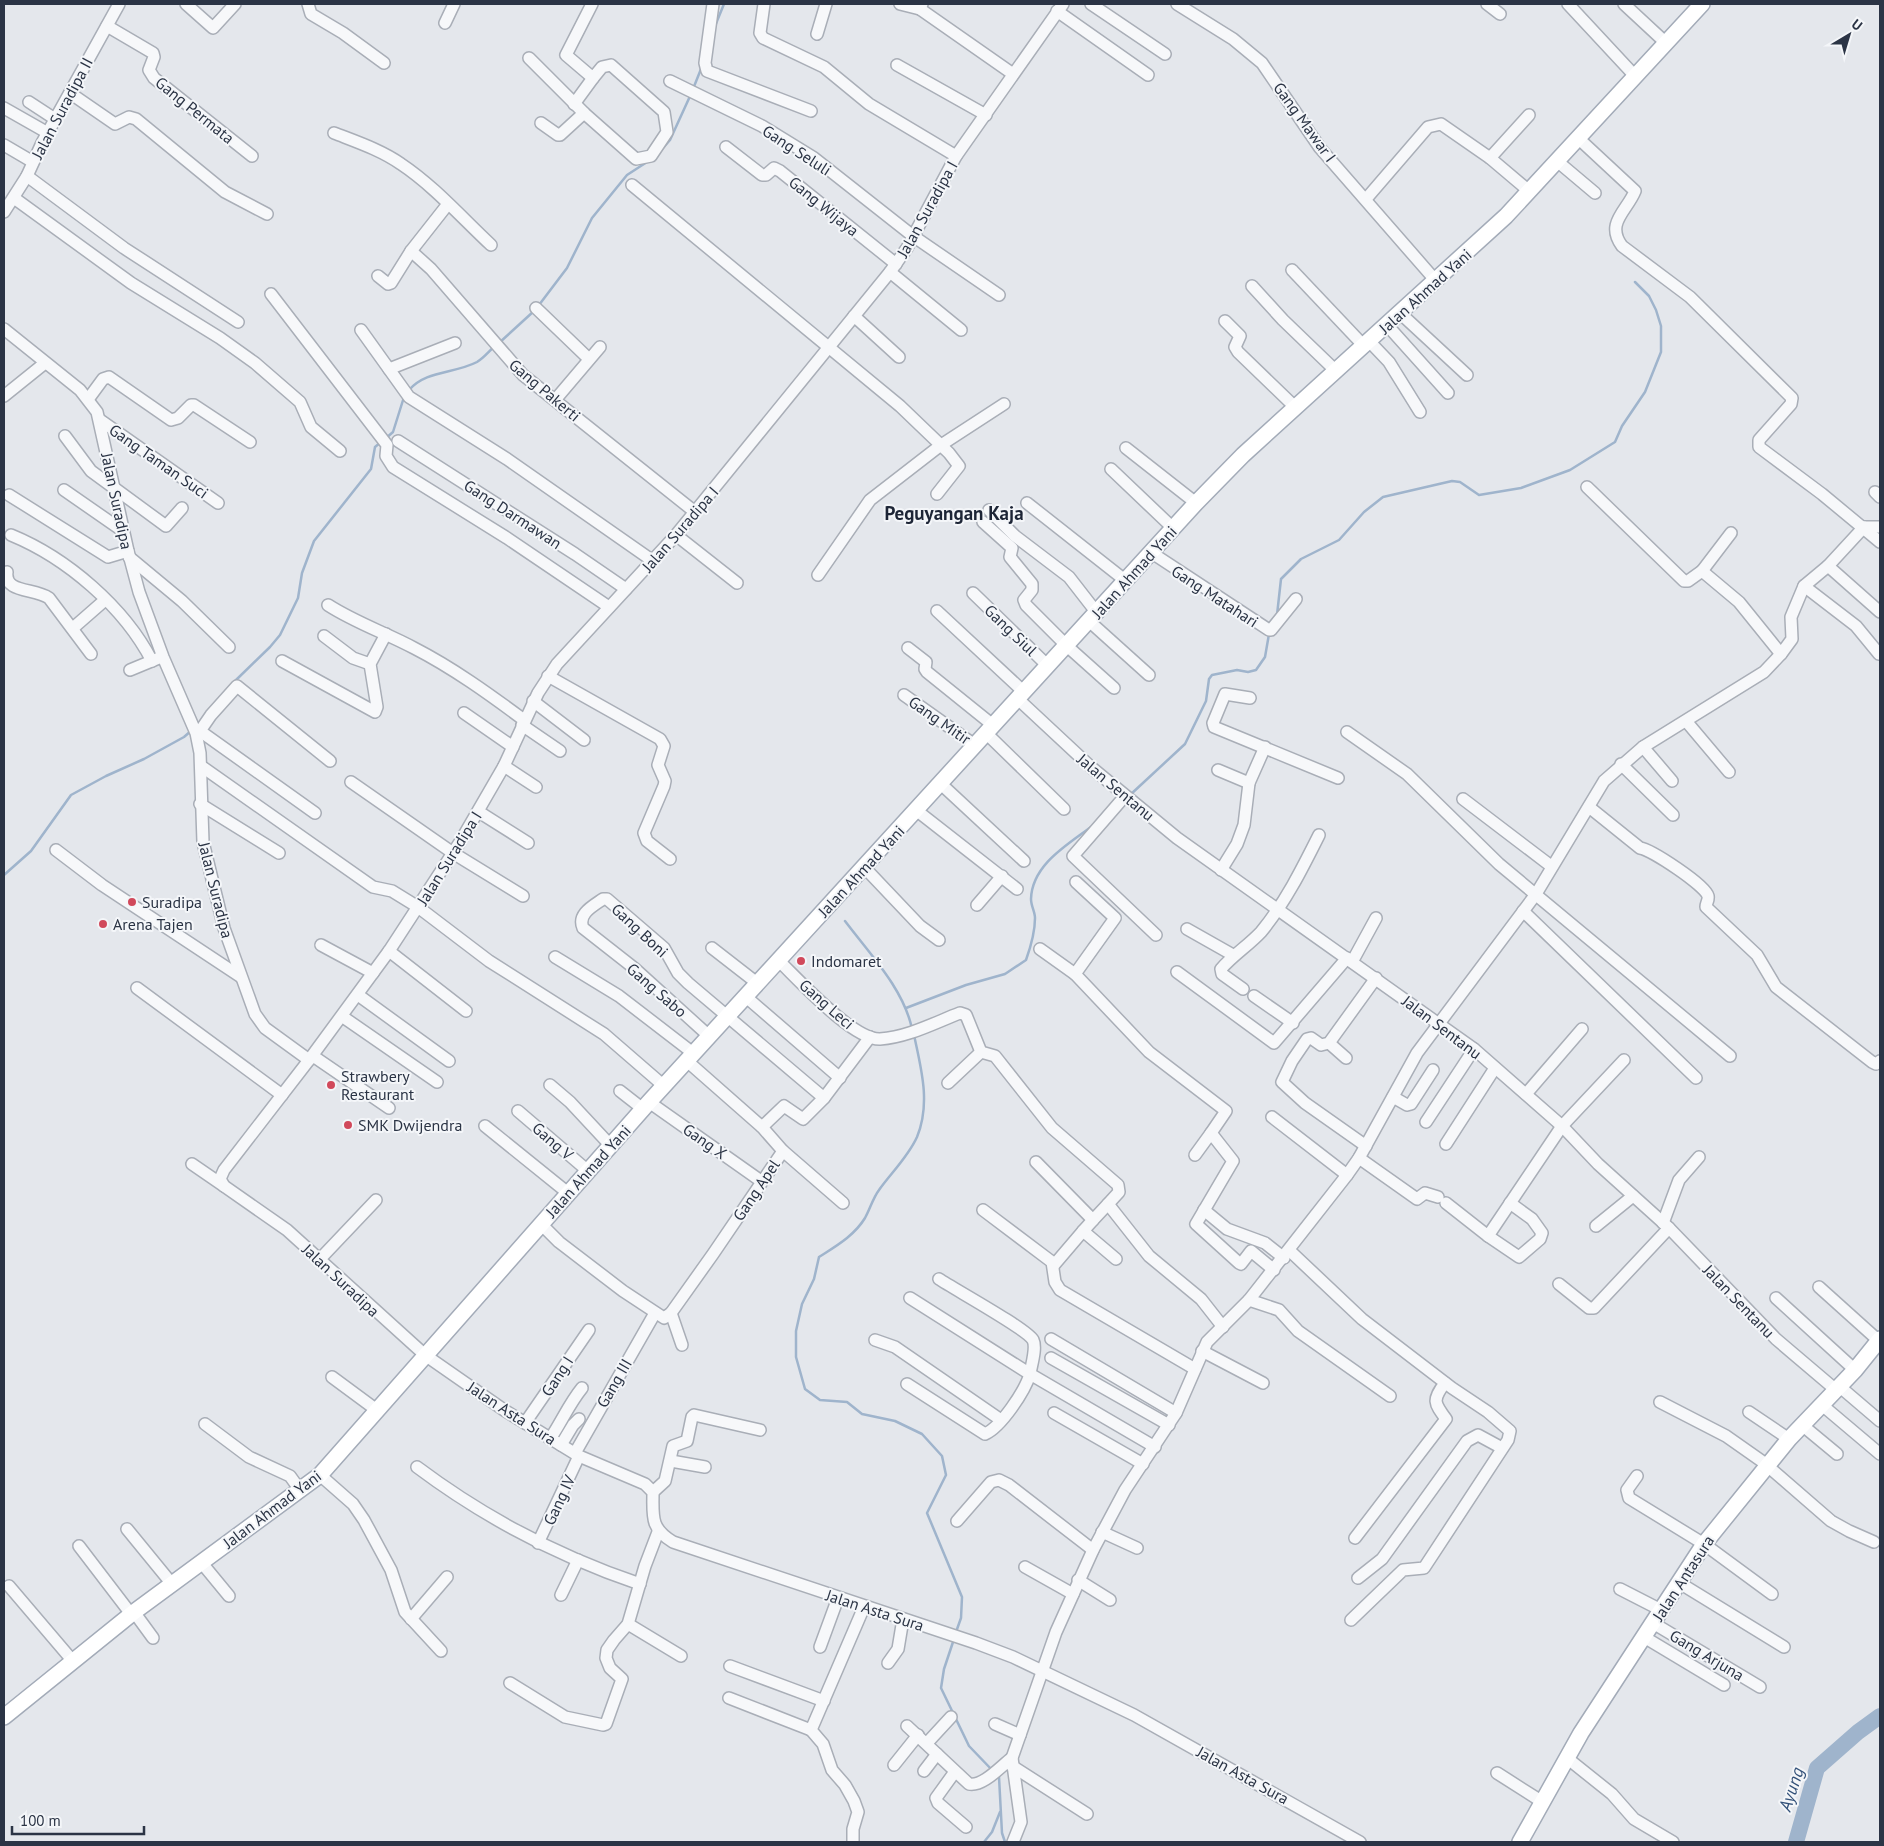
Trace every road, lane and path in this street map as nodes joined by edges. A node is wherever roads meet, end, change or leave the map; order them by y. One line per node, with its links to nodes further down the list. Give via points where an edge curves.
1 (119, 4): 21 (street, Jalan Suradipa II)
2 (186, 4): 3 (street, via 210,28)
3 (235, 4)
4 (308, 4): 26 (street, via 311,14 343,32)
5 (454, 4): 20 (street)
6 (592, 4): 31 (street, via 566,55)
7 (712, 4): 37 (street, via 705,63 707,71)
8 (764, 4): 49 (street, via 760,33 763,38 824,67 869,104)
9 (826, 4): 22 (street)
10 (900, 4): 17 (street)
11 (1091, 4): 24 (street)
12 (1178, 4): 58 (street, Gang Mawar I, via 1233,39 1262,63 1320,148)
13 (1487, 4): 19 (street)
14 (1568, 4): 30 (street)
15 (1624, 4): 23 (street)
16 (1702, 4): 23 (main road, Jalan Ahmad Yani)
17 (921, 6): 28 (street)
18 (1060, 8): 28 (street, Jalan Suradipa I); 29 (street)
19 (1500, 14)
20 (445, 23)
21 (106, 26): 33 (street, Jalan Suradipa II); 48 (street, Gang Permata, via 152,53 154,57 149,70 154,78)
22 (817, 34)
23 (1666, 43): 30 (main road, Jalan Ahmad Yani)
24 (1165, 54)
25 (529, 58): 35 (street)
26 (384, 63)
27 (897, 64): 39 (street)
28 (1013, 74): 39 (street, Jalan Suradipa I)
29 (1148, 75)
30 (1635, 76): 45 (main road, Jalan Ahmad Yani)
31 (593, 78): 35 (street); 38 (street, via 602,67 612,65 664,112 667,132 650,156 636,159)
32 (670, 81): 62 (street, Gang Seluli, via 762,126 814,158)
33 (70, 93): 41 (street, Jalan Suradipa II); 61 (street, via 115,124 129,117 136,119 225,192)
34 (28, 102): 41 (street)
35 (574, 104): 38 (street)
36 (4, 108): 43 (street)
37 (811, 111)
38 (584, 113): 42 (street, via 560,135)
39 (986, 115): 49 (street, Jalan Suradipa I)
40 (1529, 115): 50 (street)
41 (56, 119): 43 (street, Jalan Suradipa II)
42 (541, 123)
43 (48, 133): 52 (street, Jalan Suradipa II)
44 (334, 134): 59 (street, via 368,146 402,164)
45 (1578, 138): 51 (main road, Jalan Ahmad Yani); 118 (street, via 1635,192 1618,218 1616,237 1622,246 1690,297 1792,398 1791,404 1759,440 1759,447)
46 (4, 145): 52 (street)
47 (726, 147): 65 (street, Gang Wijaya, via 762,175 774,168 780,171)
48 (252, 156)
49 (956, 156): 62 (street, Jalan Suradipa I)
50 (1490, 158): 55 (street); 58 (street, via 1441,124 1431,124)
51 (1557, 161): 55 (main road, Jalan Ahmad Yani); 56 (street)
52 (33, 162): 53 (street, Jalan Suradipa II)
53 (27, 176): 57 (street, Jalan Suradipa II); 76 (street, via 124,248)
54 (632, 185): 84 (street)
55 (1530, 191): 68 (main road, Jalan Ahmad Yani)
56 (1595, 193)
57 (14, 198): 60 (street, Jalan Suradipa II); 104 (street, via 132,283 255,363 300,402 311,427)
58 (1366, 199): 68 (street, Gang Mawar I)
59 (448, 204): 63 (street); 64 (street)
60 (4, 212)
61 (267, 214)
62 (913, 236): 65 (street, Jalan Suradipa I); 71 (street, Gang Seluli)
63 (491, 245)
64 (411, 251): 67 (street, via 391,283); 94 (street, Gang Pakerti, via 431,269 523,375)
65 (893, 268): 74 (street, Jalan Suradipa I); 80 (street)
66 (1292, 270): 82 (street)
67 (378, 276)
68 (1436, 281): 73 (main road, Jalan Ahmad Yani)
69 (1252, 286): 89 (street)
70 (271, 294): 141 (street, via 386,445 386,456 393,468 507,538)
71 (999, 295)
72 (536, 308): 86 (street)
73 (1400, 313): 77 (main road, Jalan Ahmad Yani); 90 (street)
74 (854, 316): 84 (street, Jalan Suradipa I); 85 (street)
75 (1225, 321): 96 (street, via 1240,336 1235,347 1238,352)
76 (238, 322)
77 (1386, 325): 82 (main road, Jalan Ahmad Yani); 91 (street)
78 (4, 329): 87 (street, Jalan Suradipa)
79 (361, 330): 88 (street)
80 (961, 330)
81 (455, 342): 88 (street)
82 (1366, 343): 89 (main road, Jalan Ahmad Yani); 97 (street, via 1389,362)
83 (600, 346): 86 (street)
84 (830, 349): 102 (street, via 900,406); 116 (street, Jalan Suradipa I)
85 (899, 357)
86 (589, 359): 94 (street)
87 (45, 363): 92 (street); 93 (street, Jalan Suradipa)
88 (389, 369): 128 (street, via 409,397 515,464)
89 (1336, 371): 96 (main road, Jalan Ahmad Yani)
90 (1467, 375)
91 (1448, 393)
92 (4, 396)
93 (88, 398): 98 (street, Jalan Suradipa); 101 (street, via 103,379 109,377 171,420 194,405)
94 (555, 400): 116 (street, Gang Pakerti)
95 (1004, 404): 102 (street)
96 (1295, 407): 113 (main road, Jalan Ahmad Yani)
97 (1420, 412)
98 (100, 420): 106 (street, Jalan Suradipa); 111 (street, Gang Taman Suci)
99 (66, 436): 106 (street, via 86,466)
100 (398, 441): 136 (street, Gang Darmawan)
101 (250, 442)
102 (941, 445): 109 (street, via 959,466); 132 (street, via 870,500)
103 (1126, 448): 113 (street)
104 (340, 451)
105 (1111, 468): 120 (street)
106 (115, 487): 114 (street, via 166,526); 121 (street, Jalan Suradipa)
107 (1587, 487): 130 (street, via 1684,581 1688,582)
108 (64, 490): 121 (street)
109 (937, 494)
110 (9, 495): 127 (street, via 108,557)
111 (218, 503)
112 (1027, 503): 134 (street)
113 (1196, 503): 120 (main road, Jalan Ahmad Yani)
114 (182, 508)
115 (989, 510): 144 (street, via 1016,536 1069,577)
116 (695, 512): 123 (street, Jalan Suradipa I)
117 (983, 522): 149 (street, via 1012,548 1010,557 1032,584 1032,590 1024,600 1026,605)
118 (1864, 527): 119 (street); 125 (street); 129 (street)
119 (1880, 527)
120 (1174, 529): 126 (main road, Jalan Ahmad Yani)
121 (124, 531): 127 (street, Jalan Suradipa)
122 (1731, 533): 130 (street)
123 (676, 535): 128 (street, Jalan Suradipa I); 133 (street)
124 (11, 536): 139 (street, via 25,541 68,569)
125 (1880, 542)
126 (1152, 553): 134 (main road, Jalan Ahmad Yani); 138 (street, Gang Matahari, via 1269,630)
127 (129, 554): 148 (street); 154 (street, Jalan Suradipa)
128 (653, 561): 136 (street, Jalan Suradipa I)
129 (1828, 566): 135 (street); 143 (street)
130 (1702, 571): 152 (street, via 1739,602)
131 (7, 572): 145 (street, via 8,582 14,588 40,592 49,598)
132 (818, 575)
133 (737, 582)
134 (1126, 582): 144 (main road, Jalan Ahmad Yani)
135 (1804, 586): 152 (street, via 1791,617 1792,639); 153 (street, via 1856,626)
136 (626, 590): 141 (street, Jalan Suradipa I)
137 (973, 593): 157 (street, Gang Siul)
138 (1296, 599)
139 (105, 600): 145 (street); 154 (street)
140 (328, 605): 146 (street, via 354,621)
141 (609, 607): 160 (street, Jalan Suradipa I, via 566,651)
142 (937, 611): 163 (street, Jalan Sentanu)
143 (1880, 612)
144 (1093, 617): 149 (main road, Jalan Ahmad Yani); 159 (street)
145 (73, 628): 151 (street)
146 (386, 634): 156 (street); 168 (street, via 449,668)
147 (324, 636): 156 (street, via 352,658)
148 (229, 646)
149 (1067, 646): 157 (main road, Jalan Ahmad Yani); 161 (street)
150 (908, 648): 169 (street, via 926,662 927,672)
151 (91, 654)
152 (1781, 654): 167 (street, via 1764,672)
153 (1880, 654)
154 (157, 659): 158 (street); 171 (street, Jalan Suradipa)
155 (282, 661): 156 (street, via 374,713 377,707)
156 (370, 664)
157 (1048, 666): 163 (main road, Jalan Ahmad Yani)
158 (130, 670)
159 (1149, 675)
160 (548, 676): 165 (street, Jalan Suradipa I); 204 (street, via 660,739 664,746 658,765 665,781 644,833 647,841)
161 (1114, 688)
162 (904, 695): 173 (street, Gang Mitir)
163 (1021, 695): 169 (main road, Jalan Ahmad Yani); 190 (street, Jalan Sentanu)
164 (1250, 698): 175 (street, via 1225,694 1214,727)
165 (533, 700): 168 (street, Jalan Suradipa I); 172 (street)
166 (464, 713): 174 (street)
167 (1686, 721): 176 (street); 183 (street)
168 (523, 723): 174 (street, Jalan Suradipa I); 177 (street)
169 (991, 730): 173 (main road, Jalan Ahmad Yani); 194 (street)
170 (1347, 732): 212 (street, via 1407,774 1470,838)
171 (198, 734): 178 (street, via 237,686); 180 (street, Jalan Suradipa); 197 (street)
172 (584, 740)
173 (976, 746): 188 (main road, Jalan Ahmad Yani)
174 (513, 747): 181 (street, Jalan Suradipa I)
175 (1264, 748): 184 (street); 187 (street)
176 (1643, 748): 179 (street); 186 (street)
177 (560, 751)
178 (330, 760)
179 (1621, 764): 193 (street, via 1604,781); 198 (street)
180 (201, 766): 192 (street, Jalan Suradipa); 215 (street, via 373,887 392,891)
181 (504, 766): 189 (street); 196 (street, Jalan Suradipa I)
182 (1218, 770): 187 (street)
183 (1729, 772)
184 (1338, 778)
185 (350, 782): 202 (street)
186 (1672, 782)
187 (1248, 783): 208 (street, via 1244,825)
188 (941, 784): 195 (main road, Jalan Ahmad Yani); 205 (street)
189 (536, 788)
190 (1125, 796): 208 (street, Jalan Sentanu); 220 (street, via 1073,856)
191 (1463, 799): 207 (street)
192 (200, 804): 203 (street); 234 (street, Jalan Suradipa, via 208,868)
193 (1589, 807): 207 (street); 259 (street, via 1640,848 1659,855 1704,891 1708,899 1706,907 1757,955 1776,987 1872,1062)
194 (1064, 809)
195 (916, 810): 206 (main road, Jalan Ahmad Yani); 209 (street)
196 (479, 812): 200 (street); 202 (street, Jalan Suradipa I)
197 (315, 813)
198 (1673, 815)
199 (1319, 835): 216 (street)
200 (528, 843)
201 (56, 850): 234 (street, via 102,886)
202 (454, 852): 213 (street); 215 (street, Jalan Suradipa I)
203 (280, 853)
204 (670, 859)
205 (1024, 861)
206 (864, 866): 221 (street, via 920,926); 229 (main road, Jalan Ahmad Yani)
207 (1551, 866): 212 (street)
208 (1221, 870): 216 (street, Jalan Sentanu)
209 (1002, 876): 211 (street); 214 (street)
210 (1076, 882): 233 (street, via 1115,918)
211 (1017, 889)
212 (1536, 894): 217 (street); 253 (street)
213 (523, 896)
214 (977, 905)
215 (418, 907): 226 (street, Jalan Suradipa I); 267 (street, via 489,961 604,1034)
216 (1278, 910): 227 (street, via 1260,933); 230 (street, Jalan Sentanu)
217 (1524, 911): 246 (street); 263 (street)
218 (1376, 918): 230 (street)
219 (1187, 929): 227 (street)
220 (1156, 935)
221 (939, 940)
222 (321, 945): 232 (street)
223 (603, 945): 243 (street, Gang Boni, via 583,928 581,919 584,913 607,899 664,948 678,973); 248 (street, Gang Sabo, via 634,968)
224 (712, 948): 236 (street)
225 (1040, 949): 233 (street)
226 (388, 951): 232 (street, Jalan Suradipa I); 242 (street)
227 (1233, 955): 238 (street, via 1220,972)
228 (555, 957): 254 (street, Gang Apel, via 619,996)
229 (778, 960): 236 (main road, Jalan Ahmad Yani); 249 (street, Gang Leci, via 837,1017)
230 (1350, 960): 235 (street, Jalan Sentanu); 245 (street)
231 (1177, 972): 245 (street, via 1272,1043 1278,1041)
232 (373, 973): 239 (street, Jalan Suradipa I)
233 (1075, 974): 281 (street, via 1143,1046 1226,1111)
234 (241, 977): 255 (street, Jalan Suradipa, via 260,1022)
235 (1376, 978): 246 (street, Jalan Sentanu); 250 (street)
236 (757, 983): 240 (main road, Jalan Ahmad Yani)
237 (137, 988): 270 (street)
238 (1243, 989)
239 (358, 995): 244 (street, Jalan Suradipa I); 258 (street)
240 (745, 996): 243 (main road, Jalan Ahmad Yani); 262 (street)
241 (1254, 996): 245 (street)
242 (466, 1011)
243 (724, 1013): 248 (main road, Jalan Ahmad Yani); 272 (street)
244 (343, 1017): 255 (street, Jalan Suradipa I); 264 (street)
245 (1293, 1023)
246 (1439, 1023): 251 (street, Jalan Sentanu); 271 (street, via 1417,1053)
247 (1582, 1029): 269 (street)
248 (709, 1036): 254 (main road, Jalan Ahmad Yani)
249 (870, 1037): 252 (street, Gang Leci, via 879,1039 914,1031 962,1013 967,1017); 262 (street)
250 (1328, 1043): 256 (street); 284 (street, via 1321,1045 1307,1039 1282,1082 1305,1103)
251 (1474, 1049): 260 (street, Jalan Sentanu); 277 (street)
252 (981, 1052): 265 (street); 300 (street, via 995,1056 1052,1128 1118,1185 1118,1192)
253 (1730, 1056)
254 (690, 1057): 267 (main road, Jalan Ahmad Yani); 280 (street, Gang Apel)
255 (311, 1058): 270 (street); 274 (street, Jalan Suradipa)
256 (1346, 1058)
257 (1624, 1060): 279 (street)
258 (449, 1061)
259 (1880, 1061)
260 (1495, 1068): 269 (street, Jalan Sentanu); 282 (street)
261 (1433, 1070): 271 (street, via 1411,1104)
262 (840, 1078): 272 (street)
263 (1696, 1078)
264 (437, 1082)
265 (948, 1083)
266 (550, 1085): 283 (street)
267 (664, 1086): 273 (main road, Jalan Ahmad Yani)
268 (620, 1092): 273 (street, Gang X)
269 (1526, 1094): 279 (street, Jalan Sentanu)
270 (282, 1095): 294 (street, via 221,1174)
271 (1393, 1097): 284 (street)
272 (824, 1098): 280 (street, via 803,1119 784,1106)
273 (646, 1106): 283 (main road, Jalan Ahmad Yani); 293 (street, Gang X)
274 (389, 1108)
275 (518, 1111): 291 (street, Gang V)
276 (1272, 1117): 292 (street)
277 (1426, 1122)
278 (485, 1126): 295 (street)
279 (1562, 1126): 296 (street, Jalan Sentanu); 298 (street)
280 (762, 1127): 285 (street, Gang Apel)
281 (1211, 1133): 286 (street); 302 (street, via 1233,1162)
282 (1446, 1144)
283 (611, 1146): 291 (main road, Jalan Ahmad Yani)
284 (1366, 1146): 288 (street)
285 (783, 1151): 293 (street, Gang Apel); 299 (street)
286 (1194, 1155)
287 (1699, 1157): 305 (street, via 1679,1180)
288 (1359, 1158): 292 (street); 308 (street, via 1417,1199 1425,1194 1442,1200)
289 (1036, 1162): 303 (street)
290 (192, 1164): 294 (street, Jalan Suradipa)
291 (588, 1171): 295 (main road, Jalan Ahmad Yani)
292 (1347, 1175): 309 (street)
293 (761, 1181): 321 (street, Gang Apel)
294 (224, 1186): 310 (street, Jalan Suradipa, via 273,1219)
295 (568, 1193): 304 (main road, Jalan Ahmad Yani)
296 (1633, 1196): 305 (street, Jalan Sentanu); 306 (street)
297 (376, 1200): 310 (street)
298 (1510, 1203): 308 (street); 308 (street, via 1536,1223 1542,1238 1519,1257)
299 (843, 1204)
300 (1108, 1204): 303 (street); 322 (street, via 1149,1256 1201,1299)
301 (983, 1210): 312 (street)
302 (1204, 1210): 309 (street, via 1226,1228); 313 (street, via 1196,1222 1197,1226 1239,1264 1251,1251)
303 (1093, 1220): 307 (street)
304 (541, 1224): 320 (street, via 559,1242); 329 (main road, Jalan Ahmad Yani)
305 (1666, 1225): 315 (street, via 1594,1308 1589,1308); 339 (street, Jalan Sentanu, via 1776,1339)
306 (1596, 1226)
307 (1083, 1231): 311 (street); 312 (street)
308 (1488, 1236)
309 (1287, 1254): 313 (street); 336 (street, via 1362,1319)
310 (320, 1259): 329 (street, Jalan Suradipa)
311 (1116, 1259)
312 (1054, 1265): 331 (street, via 1055,1282 1060,1290)
313 (1274, 1270): 319 (street)
314 (939, 1280): 333 (street, via 1032,1338)
315 (1558, 1284)
316 (1819, 1287): 326 (street)
317 (910, 1298): 333 (street)
318 (1776, 1298): 332 (street)
319 (1249, 1300): 322 (street); 340 (street, via 1281,1311 1298,1331)
320 (655, 1313): 321 (street, via 664,1318); 360 (street, Gang III)
321 (671, 1313): 327 (street)
322 (1223, 1327): 328 (street)
323 (589, 1330): 350 (street, Gang I)
324 (1051, 1339): 346 (street)
325 (875, 1340): 348 (street, via 895,1346)
326 (1879, 1340): 332 (main road, Jalan Antasura)
327 (682, 1344)
328 (1202, 1351): 331 (street); 335 (street)
329 (425, 1355): 343 (main road, Jalan Ahmad Yani); 350 (street, Jalan Asta Sura)
330 (1051, 1358): 352 (street)
331 (1195, 1369): 346 (street)
332 (1855, 1370): 339 (main road, Jalan Antasura)
333 (1030, 1374): 348 (street, via 1023,1391); 358 (street)
334 (332, 1377): 343 (street)
335 (1263, 1383)
336 (1445, 1383): 359 (street, via 1507,1427 1509,1435); 376 (street, via 1436,1395 1436,1405 1446,1419)
337 (907, 1384): 348 (street, via 982,1434 988,1433)
338 (582, 1388): 355 (street, via 568,1404)
339 (1838, 1388): 342 (main road, Jalan Antasura); 349 (street, Jalan Sentanu)
340 (1390, 1396)
341 (1660, 1402): 365 (street, via 1726,1436)
342 (1822, 1405): 353 (main road, Jalan Antasura); 362 (street)
343 (378, 1411): 368 (main road, Jalan Ahmad Yani)
344 (1749, 1412): 356 (street)
345 (1054, 1413): 364 (street)
346 (1176, 1413): 352 (street)
347 (579, 1420): 357 (street, via 572,1425)
348 (1001, 1420)
349 (1880, 1421)
350 (525, 1423): 355 (street, Jalan Asta Sura)
351 (205, 1424): 370 (street, via 249,1457 290,1476)
352 (1169, 1425): 358 (street)
353 (1802, 1425): 356 (main road, Jalan Antasura); 361 (street)
354 (760, 1430): 363 (street, via 694,1415 687,1441 673,1446)
355 (550, 1439): 357 (street, Jalan Asta Sura)
356 (1789, 1439): 365 (main road, Jalan Antasura)
357 (561, 1445): 360 (street, Jalan Asta Sura)
358 (1155, 1447): 364 (street)
359 (1502, 1448): 387 (street, via 1478,1435 1467,1441 1382,1559); 405 (street, via 1424,1568 1403,1570)
360 (577, 1454): 371 (street, Jalan Asta Sura, via 639,1480); 378 (street, Gang IV)
361 (1837, 1454)
362 (1880, 1454)
363 (671, 1461): 367 (street); 371 (street, via 665,1480)
364 (1143, 1464): 375 (street)
365 (1767, 1466): 377 (street, via 1832,1521); 379 (main road, Jalan Antasura)
366 (417, 1467): 378 (street, via 446,1489)
367 (705, 1467)
368 (320, 1475): 370 (main road, Jalan Ahmad Yani); 403 (street, via 353,1504 364,1520 391,1570 405,1612)
369 (1637, 1476): 379 (street, via 1626,1492 1629,1498)
370 (300, 1490): 384 (main road, Jalan Ahmad Yani)
371 (653, 1492): 374 (street)
372 (957, 1521): 382 (street, via 991,1482 999,1480)
373 (126, 1529): 390 (street)
374 (658, 1532): 391 (street); 398 (street, Jalan Asta Sura, via 674,1542)
375 (1102, 1532): 381 (street); 382 (street)
376 (1355, 1538)
377 (1874, 1542)
378 (538, 1543): 383 (street)
379 (1704, 1544): 389 (main road, Jalan Antasura); 395 (street)
380 (79, 1546): 401 (street)
381 (1136, 1548)
382 (1092, 1550): 388 (street)
383 (578, 1560): 391 (street); 396 (street)
384 (201, 1562): 390 (main road, Jalan Ahmad Yani); 397 (street)
385 (1025, 1567): 394 (street)
386 (447, 1577): 403 (street)
387 (1358, 1578)
388 (1078, 1580): 394 (street); 399 (street)
389 (1678, 1582): 402 (main road, Jalan Antasura); 410 (street)
390 (172, 1584): 401 (main road, Jalan Ahmad Yani)
391 (640, 1584): 406 (street)
392 (9, 1586): 413 (street)
393 (1620, 1589): 402 (street, Gang Arjuna)
394 (1072, 1594): 416 (street)
395 (1772, 1594)
396 (561, 1595)
397 (229, 1596)
398 (838, 1598): 400 (street, Jalan Asta Sura); 409 (street)
399 (1110, 1600)
400 (864, 1607): 404 (street, Jalan Asta Sura); 421 (street)
401 (132, 1613): 408 (street); 413 (main road, Jalan Ahmad Yani)
402 (1657, 1617): 407 (main road, Jalan Antasura); 419 (street, Gang Arjuna)
403 (411, 1619): 411 (street)
404 (903, 1619): 414 (street, via 898,1647); 416 (street, Jalan Asta Sura, via 976,1643)
405 (1351, 1620)
406 (628, 1624): 412 (street); 417 (street, via 607,1650 610,1668 622,1678 606,1724 565,1718)
407 (1644, 1637): 418 (street); 430 (main road, Jalan Antasura)
408 (153, 1638)
409 (820, 1646)
410 (1784, 1647)
411 (441, 1651)
412 (681, 1656)
413 (72, 1660): 422 (main road, Jalan Ahmad Yani)
414 (888, 1663)
415 (730, 1666): 421 (street)
416 (1042, 1672): 427 (street); 441 (street, Jalan Asta Sura, via 1134,1715)
417 (510, 1683)
418 (1724, 1685)
419 (1760, 1687)
420 (729, 1698): 426 (street)
421 (824, 1701): 426 (street)
422 (4, 1716)
423 (951, 1717): 428 (street)
424 (995, 1724): 427 (street)
425 (907, 1726): 428 (street)
426 (811, 1730): 439 (street, via 823,1744 832,1770 854,1801 858,1812)
427 (1020, 1735): 431 (street)
428 (922, 1739): 429 (street); 432 (street)
429 (937, 1754): 433 (street); 434 (street)
430 (1567, 1758): 436 (main road, Jalan Antasura); 443 (street, via 1612,1794 1631,1816)
431 (1009, 1763): 434 (street, via 973,1785); 437 (street); 440 (street, via 1021,1822)
432 (894, 1765)
433 (924, 1771)
434 (954, 1773): 438 (street, via 936,1798)
435 (1497, 1773): 436 (street)
436 (1541, 1801): 442 (main road, Jalan Antasura)
437 (1086, 1814)
438 (966, 1827)
439 (853, 1842)
440 (1013, 1842)
441 (1360, 1842)
442 (1520, 1842)
443 (1673, 1842)

